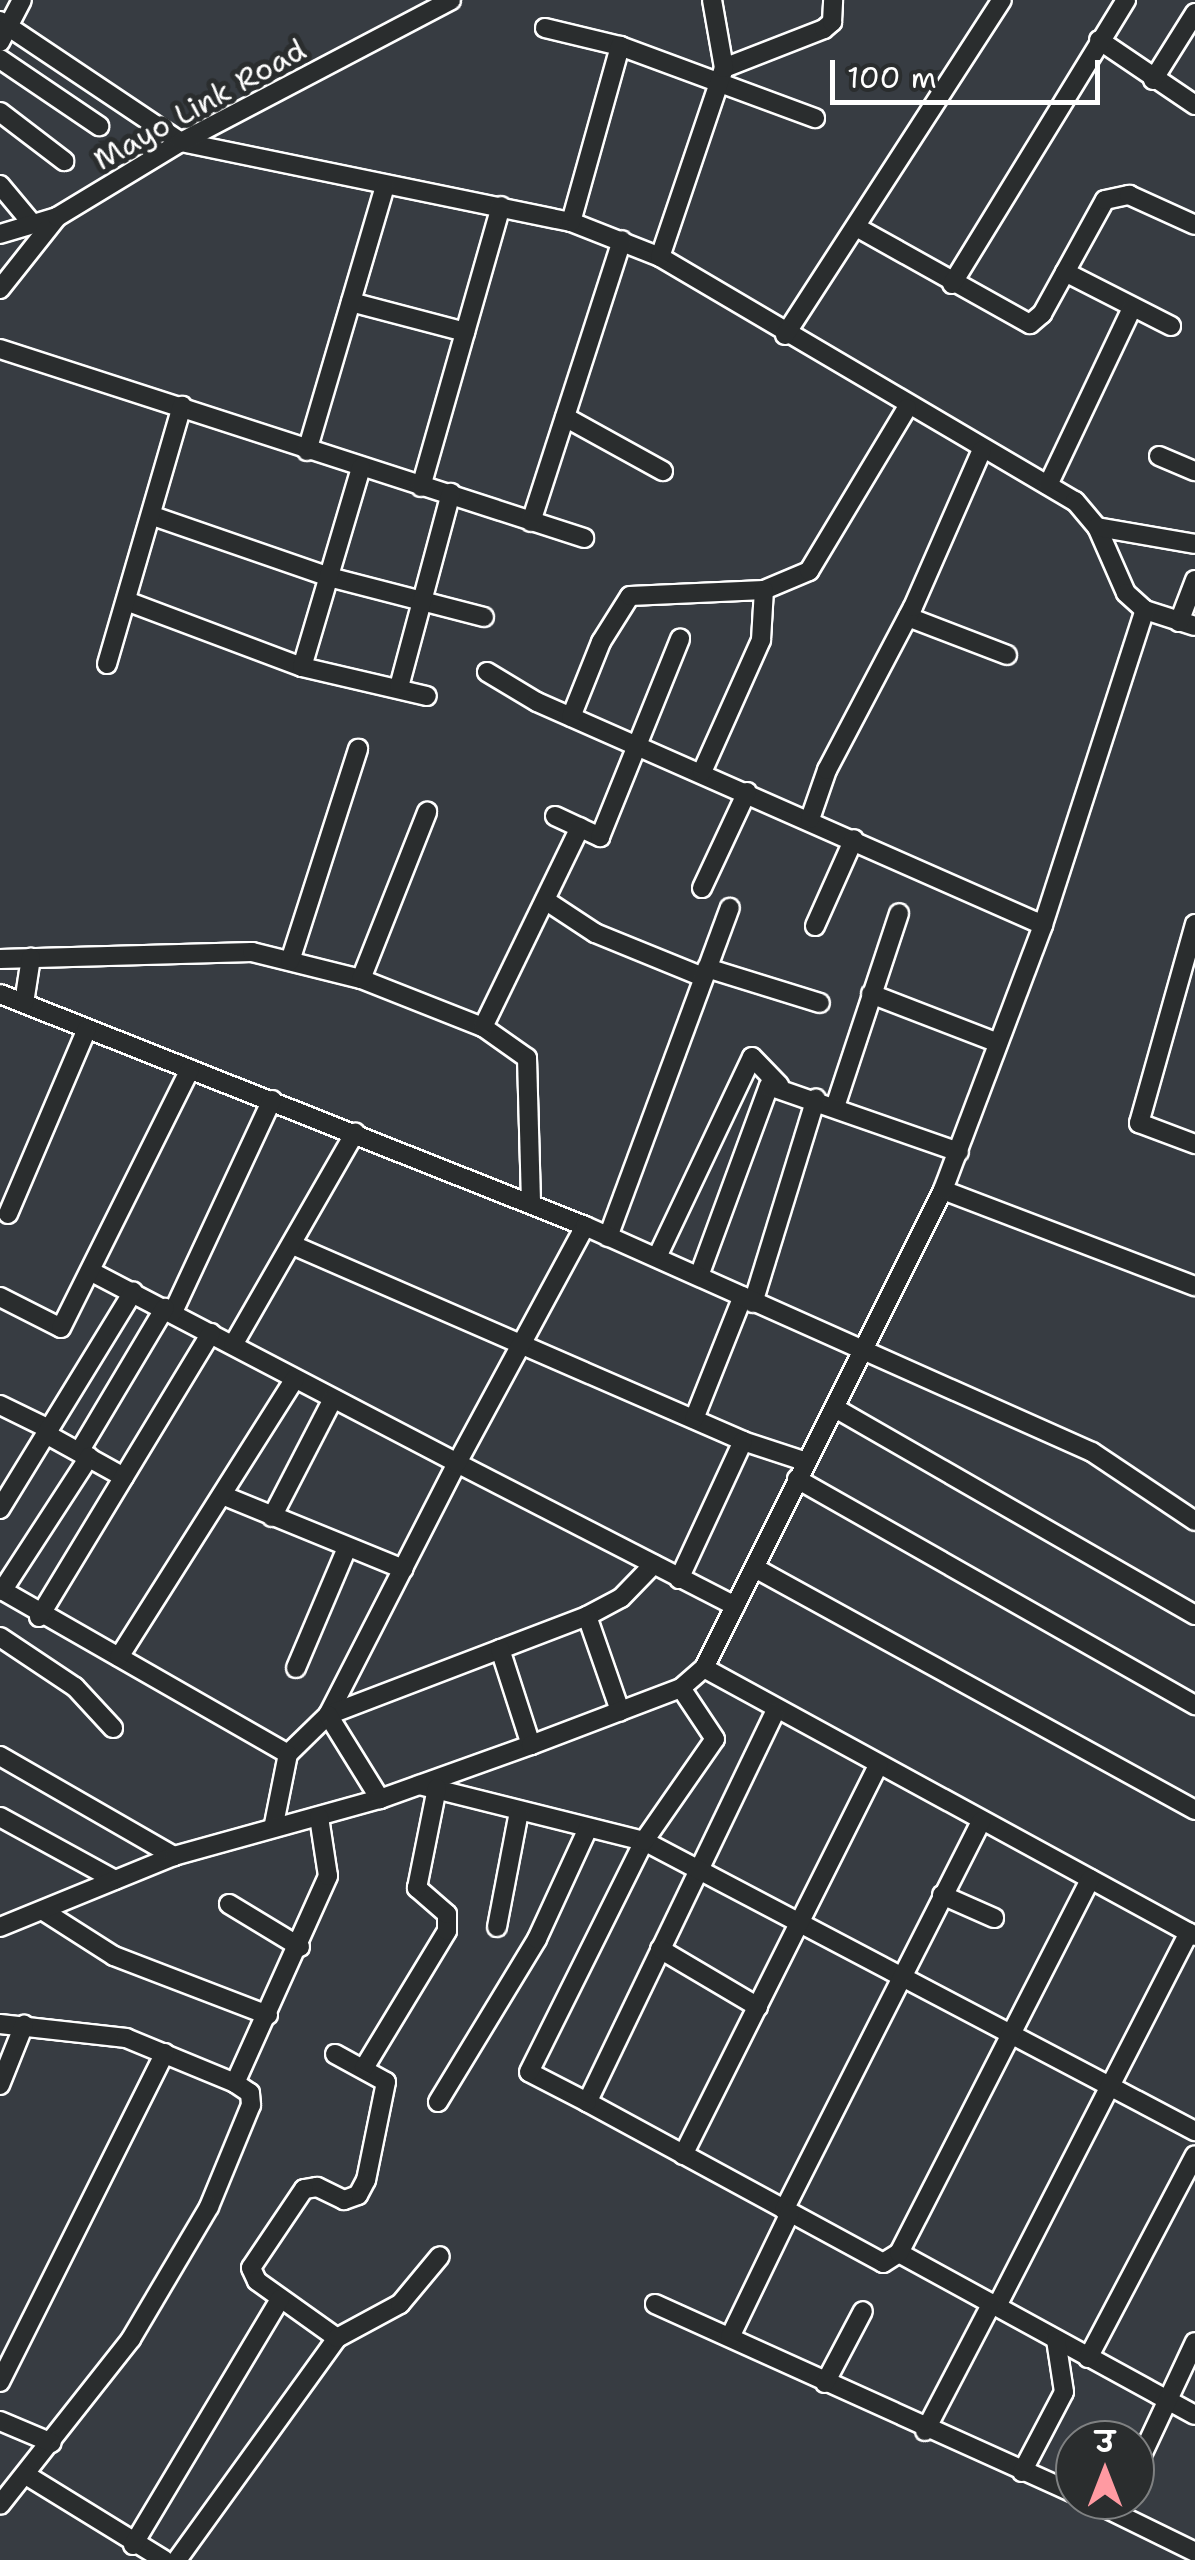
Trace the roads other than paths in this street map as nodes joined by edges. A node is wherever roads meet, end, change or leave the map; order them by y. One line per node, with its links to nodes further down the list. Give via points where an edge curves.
1 (22, 0): 9 (street)
2 (451, 0): 7 (street, Mayo Link Road)
3 (712, 0): 15 (street)
4 (833, 0): 15 (street, via 832,22 824,29)
5 (1002, 0): 30 (street)
6 (1126, 0): 11 (street)
7 (423, 6): 21 (street, Mayo Link Road)
8 (1195, 12): 16 (street)
9 (5, 22): 12 (street); 21 (street)
10 (546, 28): 13 (street)
11 (1100, 40): 16 (street); 35 (street)
12 (0, 42)
13 (620, 46): 15 (street); 28 (street)
14 (0, 59): 20 (street)
15 (721, 76): 19 (street); 33 (street)
16 (1153, 80): 17 (street)
17 (1195, 105)
18 (0, 112): 22 (street)
19 (815, 118)
20 (99, 126)
21 (181, 142): 23 (street); 26 (street, Mayo Link Road)
22 (64, 162)
23 (385, 186): 25 (street); 37 (street)
24 (10, 193): 27 (street)
25 (500, 206): 28 (street); 40 (street)
26 (57, 217): 27 (street); 36 (street, Mayo Link Road)
27 (30, 222): 31 (street)
28 (572, 222): 32 (street)
29 (1195, 225): 34 (street, via 1117,195 1106,200)
30 (858, 228): 35 (street); 41 (street)
31 (0, 234)
32 (622, 240): 33 (street); 45 (street)
33 (660, 257): 41 (street)
34 (1066, 272): 35 (street, via 1030,324); 38 (street)
35 (952, 284)
36 (0, 289)
37 (350, 302): 40 (street); 47 (street)
38 (1132, 308): 39 (street); 52 (street)
39 (1170, 326)
40 (465, 332): 53 (street)
41 (785, 335): 44 (street)
42 (0, 350): 43 (street)
43 (182, 406): 47 (street); 55 (street)
44 (906, 408): 46 (street); 62 (street, via 809,571)
45 (565, 417): 51 (street); 56 (street)
46 (982, 450): 52 (street); 67 (street)
47 (306, 451): 49 (street)
48 (1159, 456): 50 (street)
49 (362, 468): 53 (street); 60 (street)
50 (1195, 470)
51 (663, 471)
52 (1048, 485): 57 (street, via 1075,501)
53 (420, 487): 54 (street)
54 (450, 493): 56 (street); 63 (street)
55 (153, 516): 60 (street); 64 (street)
56 (532, 522): 58 (street)
57 (1097, 527): 59 (street); 65 (street, via 1113,573)
58 (584, 538)
59 (1195, 544)
60 (329, 578): 63 (street); 72 (street)
61 (1195, 580): 68 (street)
62 (764, 590): 76 (street, via 630,596 602,642); 79 (street, via 761,640)
63 (422, 600): 66 (street); 74 (street)
64 (129, 602): 71 (street); 72 (street)
65 (1145, 610): 68 (street); 91 (street)
66 (484, 617)
67 (908, 617): 70 (street); 83 (street, via 827,770)
68 (1187, 624)
69 (680, 639): 77 (street)
70 (1006, 655)
71 (107, 664)
72 (302, 667): 74 (street)
73 (486, 672): 76 (street)
74 (399, 687): 75 (street)
75 (427, 696)
76 (571, 717): 77 (street)
77 (636, 746): 79 (street); 84 (street, via 600,836)
78 (358, 748): 95 (street)
79 (702, 772): 80 (street)
80 (746, 792): 83 (street); 86 (street)
81 (428, 812): 97 (street)
82 (555, 816): 84 (street)
83 (810, 820): 85 (street)
84 (580, 827): 87 (street)
85 (854, 839): 91 (street); 92 (street)
86 (702, 888)
87 (545, 900): 96 (street, via 595,932); 102 (street)
88 (730, 908): 96 (street)
89 (899, 913): 98 (street)
90 (1195, 924): 111 (street, via 1139,1124)
91 (1043, 925): 104 (street)
92 (815, 926)
93 (32, 958): 94 (street); 95 (street, via 252,952); 100 (street)
94 (0, 959)
95 (290, 961): 97 (street)
96 (705, 973): 101 (street); 117 (street)
97 (360, 978): 102 (street)
98 (872, 994): 104 (street); 109 (street)
99 (2, 1000): 100 (street)
100 (24, 1003): 103 (street)
101 (820, 1003)
102 (482, 1027): 114 (street, via 527,1058)
103 (88, 1029): 105 (street); 115 (street)
104 (998, 1043): 112 (street)
105 (190, 1070): 108 (street); 120 (street)
106 (779, 1085): 107 (street); 119 (street, via 752,1057); 121 (street, via 763,1090)
107 (816, 1098): 109 (street); 125 (street)
108 (272, 1100): 110 (street); 126 (street)
109 (835, 1107): 112 (street)
110 (355, 1133): 114 (street); 118 (street)
111 (1195, 1144)
112 (959, 1152): 113 (street)
113 (943, 1190): 122 (street); 130 (street)
114 (531, 1201): 116 (street)
115 (8, 1214)
116 (586, 1226): 117 (street); 129 (street)
117 (608, 1237): 119 (street)
118 (296, 1246): 128 (street); 129 (street)
119 (658, 1255): 121 (street)
120 (90, 1271): 123 (street); 124 (street, via 62,1328)
121 (699, 1276): 125 (street)
122 (1195, 1286)
123 (133, 1292): 126 (street); 136 (street)
124 (0, 1297)
125 (748, 1300): 130 (street); 135 (street)
126 (169, 1310): 127 (street); 138 (street)
127 (211, 1333): 128 (street); 141 (street)
128 (233, 1345): 131 (street)
129 (523, 1347): 135 (street); 139 (street)
130 (865, 1348): 133 (street); 145 (street, via 1092,1452)
131 (296, 1379): 132 (street); 142 (street)
132 (333, 1399): 139 (street); 144 (street)
133 (836, 1408): 140 (street); 153 (street)
134 (2, 1411): 136 (street)
135 (694, 1419): 137 (street)
136 (48, 1432): 138 (street); 143 (street)
137 (743, 1442): 140 (street); 150 (street)
138 (84, 1454): 141 (street); 151 (street)
139 (457, 1463): 147 (street); 149 (street)
140 (802, 1471): 148 (street); 162 (street)
141 (124, 1476): 155 (street)
142 (222, 1494): 144 (street); 158 (street)
143 (2, 1500)
144 (272, 1517): 146 (street)
145 (1195, 1521)
146 (346, 1550): 149 (street); 159 (street)
147 (654, 1564): 150 (street); 154 (street, via 620,1598)
148 (755, 1568): 152 (street); 173 (street)
149 (403, 1569): 165 (street)
150 (679, 1580): 152 (street)
151 (1, 1590): 155 (street)
152 (736, 1606): 160 (street)
153 (1195, 1615)
154 (586, 1616): 157 (street); 163 (street)
155 (39, 1617): 158 (street)
156 (0, 1637): 166 (street, via 75,1687)
157 (500, 1648): 165 (street); 167 (street)
158 (119, 1657): 168 (street)
159 (296, 1668)
160 (704, 1668): 161 (street); 164 (street)
161 (681, 1688): 163 (street); 180 (street, via 715,1738)
162 (1195, 1705)
163 (620, 1711): 167 (street)
164 (775, 1712): 170 (street); 182 (street)
165 (328, 1714): 168 (street); 172 (street)
166 (112, 1728)
167 (530, 1744): 171 (street)
168 (288, 1754): 178 (street)
169 (0, 1756): 181 (street)
170 (878, 1765): 177 (street); 191 (street)
171 (428, 1786): 172 (street); 174 (street); 205 (street, via 417,1877 420,1895 446,1914 446,1931)
172 (380, 1798): 176 (street)
173 (1195, 1810)
174 (519, 1812): 179 (street); 192 (street)
175 (0, 1817): 184 (street)
176 (319, 1817): 178 (street); 195 (street, via 328,1876)
177 (981, 1821): 183 (street); 185 (street)
178 (274, 1824): 181 (street)
179 (588, 1828): 180 (street); 209 (street, via 537,1938)
180 (644, 1841): 182 (street); 210 (street, via 529,2072)
181 (174, 1856): 184 (street)
182 (702, 1871): 191 (street); 196 (street)
183 (1090, 1879): 194 (street); 202 (street)
184 (115, 1880): 188 (street)
185 (942, 1895): 189 (street); 197 (street)
186 (229, 1904): 195 (street)
187 (0, 1908): 190 (street)
188 (45, 1912): 190 (street); 199 (street, via 114,1956)
189 (994, 1918)
190 (20, 1919): 193 (street)
191 (800, 1924): 197 (street); 198 (street)
192 (497, 1926)
193 (0, 1927)
194 (1192, 1934): 208 (street)
195 (300, 1946): 199 (street)
196 (660, 1949): 198 (street); 210 (street)
197 (900, 1977): 202 (street); 214 (street)
198 (758, 2007): 213 (street)
199 (268, 2015): 206 (street)
200 (0, 2024): 201 (street)
201 (24, 2025): 203 (street, via 93,2030); 207 (street)
202 (1009, 2034): 208 (street); 215 (street)
203 (165, 2052): 206 (street); 226 (street)
204 (335, 2054): 205 (street)
205 (364, 2068): 217 (street, via 381,2076 388,2091 366,2180 358,2195 344,2200 318,2187 304,2189 255,2254 258,2281)
206 (235, 2083): 233 (street, via 250,2092 252,2105 209,2207 113,2367)
207 (0, 2086)
208 (1112, 2090): 211 (street); 219 (street)
209 (438, 2102)
210 (587, 2102): 213 (street)
211 (1195, 2131)
212 (1195, 2154): 225 (street)
213 (683, 2155): 214 (street)
214 (787, 2212): 215 (street, via 883,2263); 221 (street)
215 (899, 2253): 219 (street)
216 (440, 2256): 222 (street, via 400,2304)
217 (280, 2299): 222 (street); 239 (street)
218 (655, 2304): 221 (street)
219 (995, 2305): 223 (street); 232 (street)
220 (863, 2311): 227 (street)
221 (730, 2336): 227 (street)
222 (338, 2338): 242 (street)
223 (1056, 2340): 225 (street); 234 (street, via 1064,2392)
224 (1195, 2342): 228 (street)
225 (1088, 2358): 228 (street)
226 (0, 2382)
227 (825, 2383): 232 (street)
228 (1166, 2400): 229 (street); 231 (street)
229 (1195, 2415)
230 (0, 2422): 233 (street)
231 (1155, 2425)
232 (925, 2431): 234 (street)
233 (52, 2444): 235 (street)
234 (1022, 2472): 236 (street)
235 (26, 2475): 237 (street); 239 (street)
236 (1055, 2486)
237 (0, 2505)
238 (1143, 2520): 240 (street)
239 (133, 2545): 241 (street)
240 (1194, 2550)
241 (164, 2560)
242 (177, 2560)

